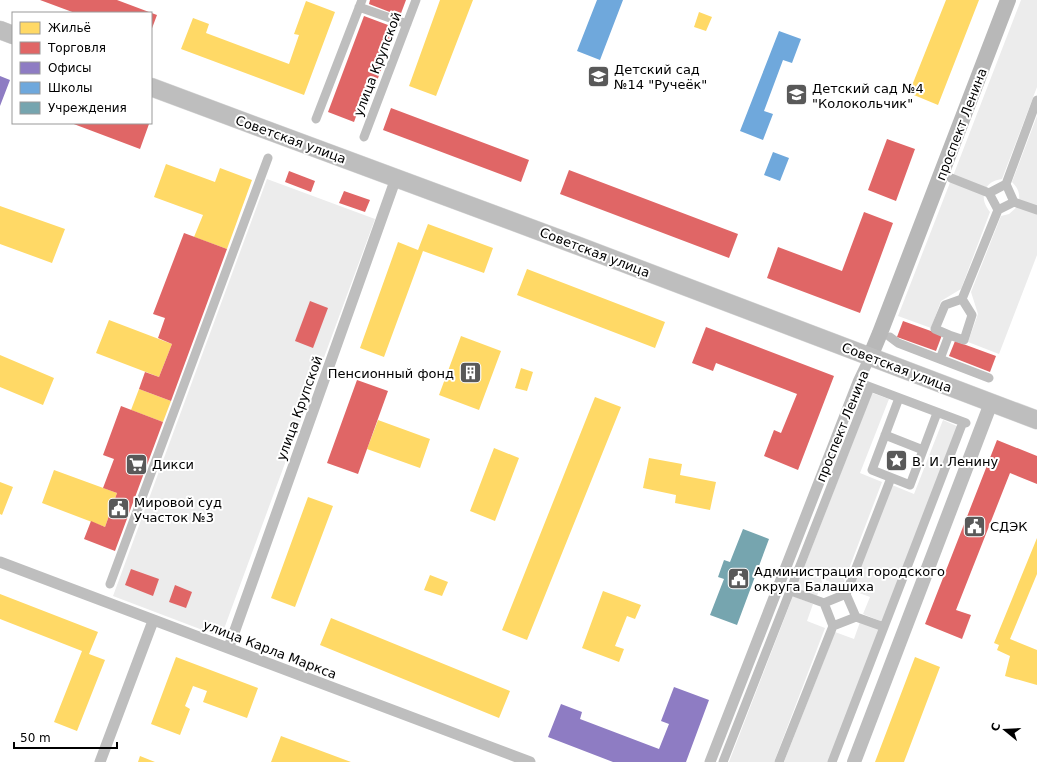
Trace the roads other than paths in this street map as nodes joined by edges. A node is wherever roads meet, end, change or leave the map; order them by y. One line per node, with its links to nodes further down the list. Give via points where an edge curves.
1 (416, 0): 4 (street, улица Крупской)
2 (1008, 0): 22 (main road, проспект Ленина)
3 (360, 3): 4 (street); 9 (street)
4 (407, 24): 10 (street, улица Крупской)
5 (0, 30): 6 (main road)
6 (12, 35)
7 (152, 87): 12 (main road, Советская улица)
8 (1037, 100): 14 (street)
9 (316, 119)
10 (364, 138)
11 (268, 158): 33 (street)
12 (396, 178): 22 (main road, Советская улица); 41 (street, улица Крупской)
13 (952, 178): 15 (street)
14 (1006, 184): 15 (street); 16 (street)
15 (989, 193): 17 (street)
16 (1014, 202): 17 (street); 18 (street)
17 (998, 210): 19 (street)
18 (1037, 210)
19 (962, 299): 20 (street, via 945,305 935,329); 20 (street, via 972,315 964,340)
20 (949, 335): 23 (street)
21 (890, 337): 23 (street, via 898,343)
22 (870, 356): 26 (main road, Советская улица); 44 (street, проспект Ленина)
23 (940, 359): 24 (street)
24 (989, 378)
25 (899, 398): 27 (street); 29 (street); 34 (street, via 873,386)
26 (991, 403): 28 (main road, Советская улица); 48 (street)
27 (937, 413): 30 (street); 40 (street, via 964,421)
28 (1037, 420)
29 (885, 435): 30 (street); 31 (street, via 872,470)
30 (923, 450): 31 (street, via 910,485)
31 (891, 478): 35 (street)
32 (0, 562): 38 (street, улица Карла Маркса)
33 (110, 584)
34 (791, 590): 36 (street); 45 (street)
35 (846, 594): 36 (street); 37 (street)
36 (824, 603): 39 (street)
37 (856, 617): 39 (street); 40 (street)
38 (153, 621): 41 (street, улица Карла Маркса); 42 (street)
39 (833, 626): 46 (street)
40 (884, 628): 47 (street)
41 (229, 647): 43 (street, улица Карла Маркса)
42 (100, 762)
43 (530, 762)
44 (710, 762)
45 (723, 762)
46 (779, 762)
47 (832, 762)
48 (854, 762)

